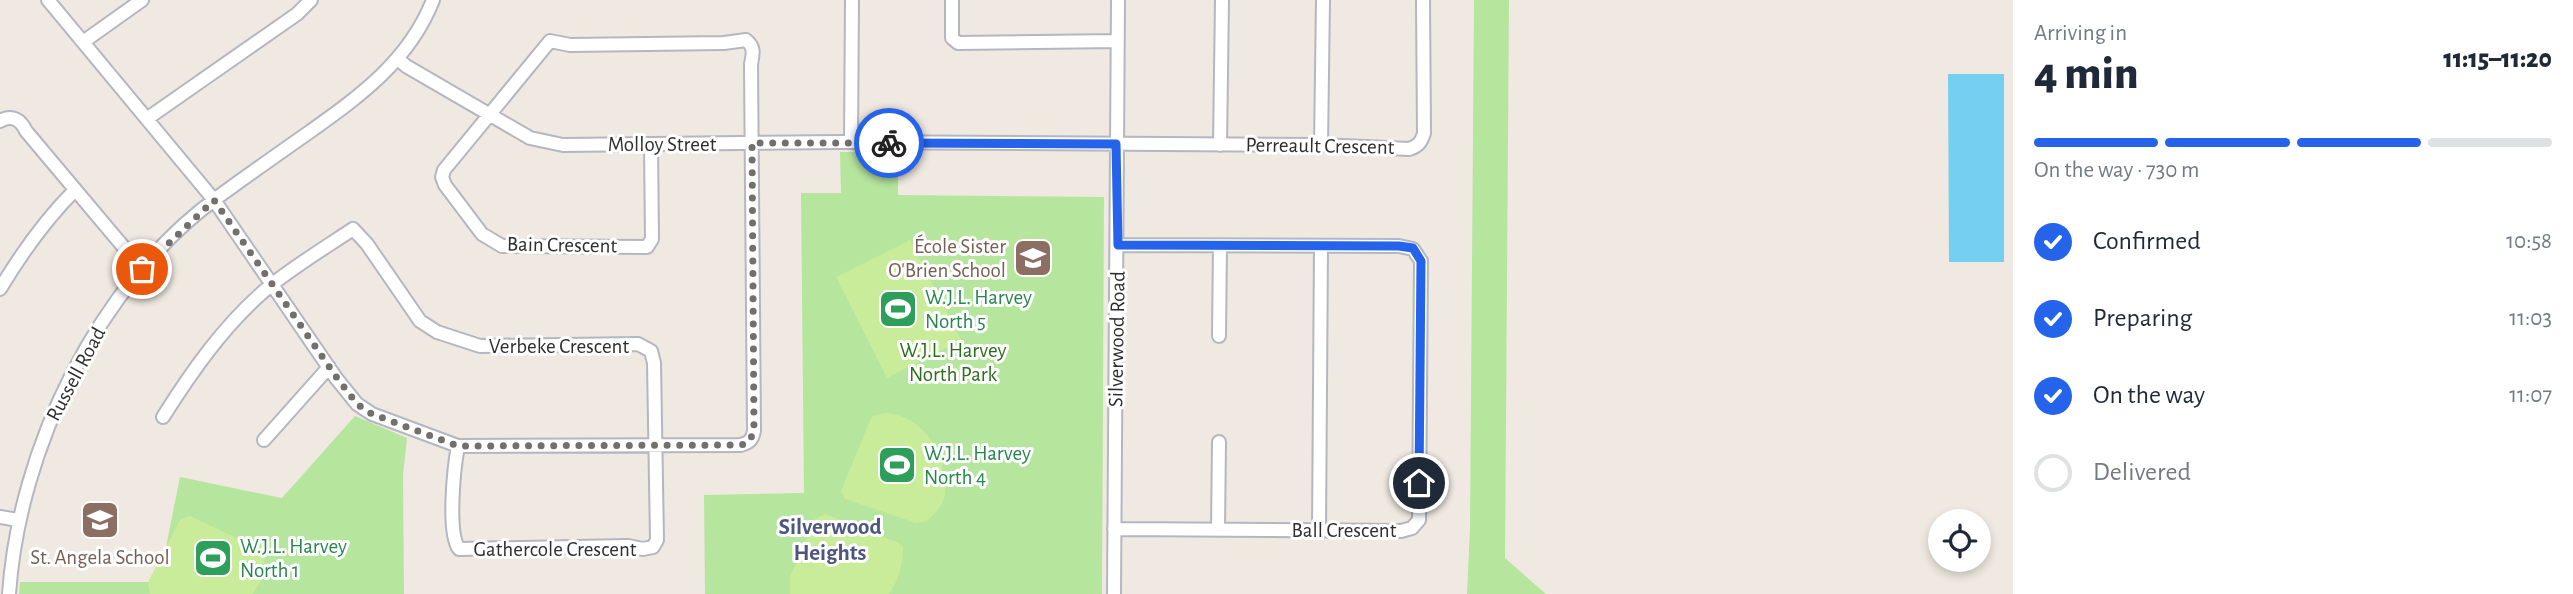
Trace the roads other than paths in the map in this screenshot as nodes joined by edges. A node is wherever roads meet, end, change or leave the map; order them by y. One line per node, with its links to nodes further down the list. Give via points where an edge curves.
1 (48, 0): 12 (street)
2 (142, 0): 12 (street)
3 (311, 0): 15 (street)
4 (433, 0): 13 (street, Russell Road, via 417,34)
5 (852, 0): 17 (street)
6 (952, 0): 11 (street, via 952,38 958,43)
7 (1118, 0): 11 (street, Silverwood Road)
8 (1222, 0): 21 (street)
9 (1323, 0): 22 (street)
10 (1423, 0): 22 (street, Perreault Crescent, via 1422,141 1409,149)
11 (1117, 41): 20 (street, Silverwood Road)
12 (83, 42): 15 (street)
13 (398, 59): 14 (street, Molloy Street); 24 (street, Russell Road, via 357,99)
14 (490, 115): 18 (street, via 550,41 570,45 746,40 754,52); 19 (street, Molloy Street, via 545,142); 19 (street, Bain Crescent, via 442,177 482,234 502,246 647,247 652,239)
15 (148, 118): 24 (street)
16 (0, 121): 23 (street, via 18,119)
17 (851, 142): 18 (street, Molloy Street); 20 (street, Molloy Street)
18 (752, 143): 19 (street, Molloy Street); 36 (street, via 752,438 741,445)
19 (651, 144)
20 (1116, 144): 21 (street, Perreault Crescent); 25 (street, Silverwood Road)
21 (1220, 145): 22 (street, Perreault Crescent)
22 (1321, 145)
23 (75, 190): 28 (street); 30 (street, via 35,237)
24 (214, 200): 28 (street, Russell Road); 29 (street)
25 (1118, 245): 26 (street, Ball Crescent); 40 (street, Silverwood Road)
26 (1220, 246): 27 (street, Ball Crescent); 31 (street)
27 (1321, 246): 42 (street); 42 (street, Ball Crescent, via 1407,247 1413,248 1421,261 1419,520 1401,531)
28 (142, 269): 39 (street, Russell Road, via 80,358 56,406)
29 (272, 285): 32 (street); 33 (street, via 217,339); 36 (street, Verbeke Crescent, via 353,229 420,321 437,332 480,346 646,347 653,356)
30 (0, 289)
31 (1219, 336)
32 (329, 366): 34 (street); 37 (street, via 363,409)
33 (163, 417)
34 (264, 440)
35 (1219, 442): 41 (street)
36 (654, 445): 37 (street); 37 (street, Gathercole Crescent, via 657,540 653,547 466,550 459,549 452,536)
37 (458, 446)
38 (0, 517): 39 (street)
39 (18, 520): 43 (street, Russell Road)
40 (1114, 529): 41 (street, Ball Crescent); 44 (street, Silverwood Road)
41 (1218, 530): 42 (street, Ball Crescent)
42 (1319, 531)
43 (9, 594)
44 (1114, 594)

